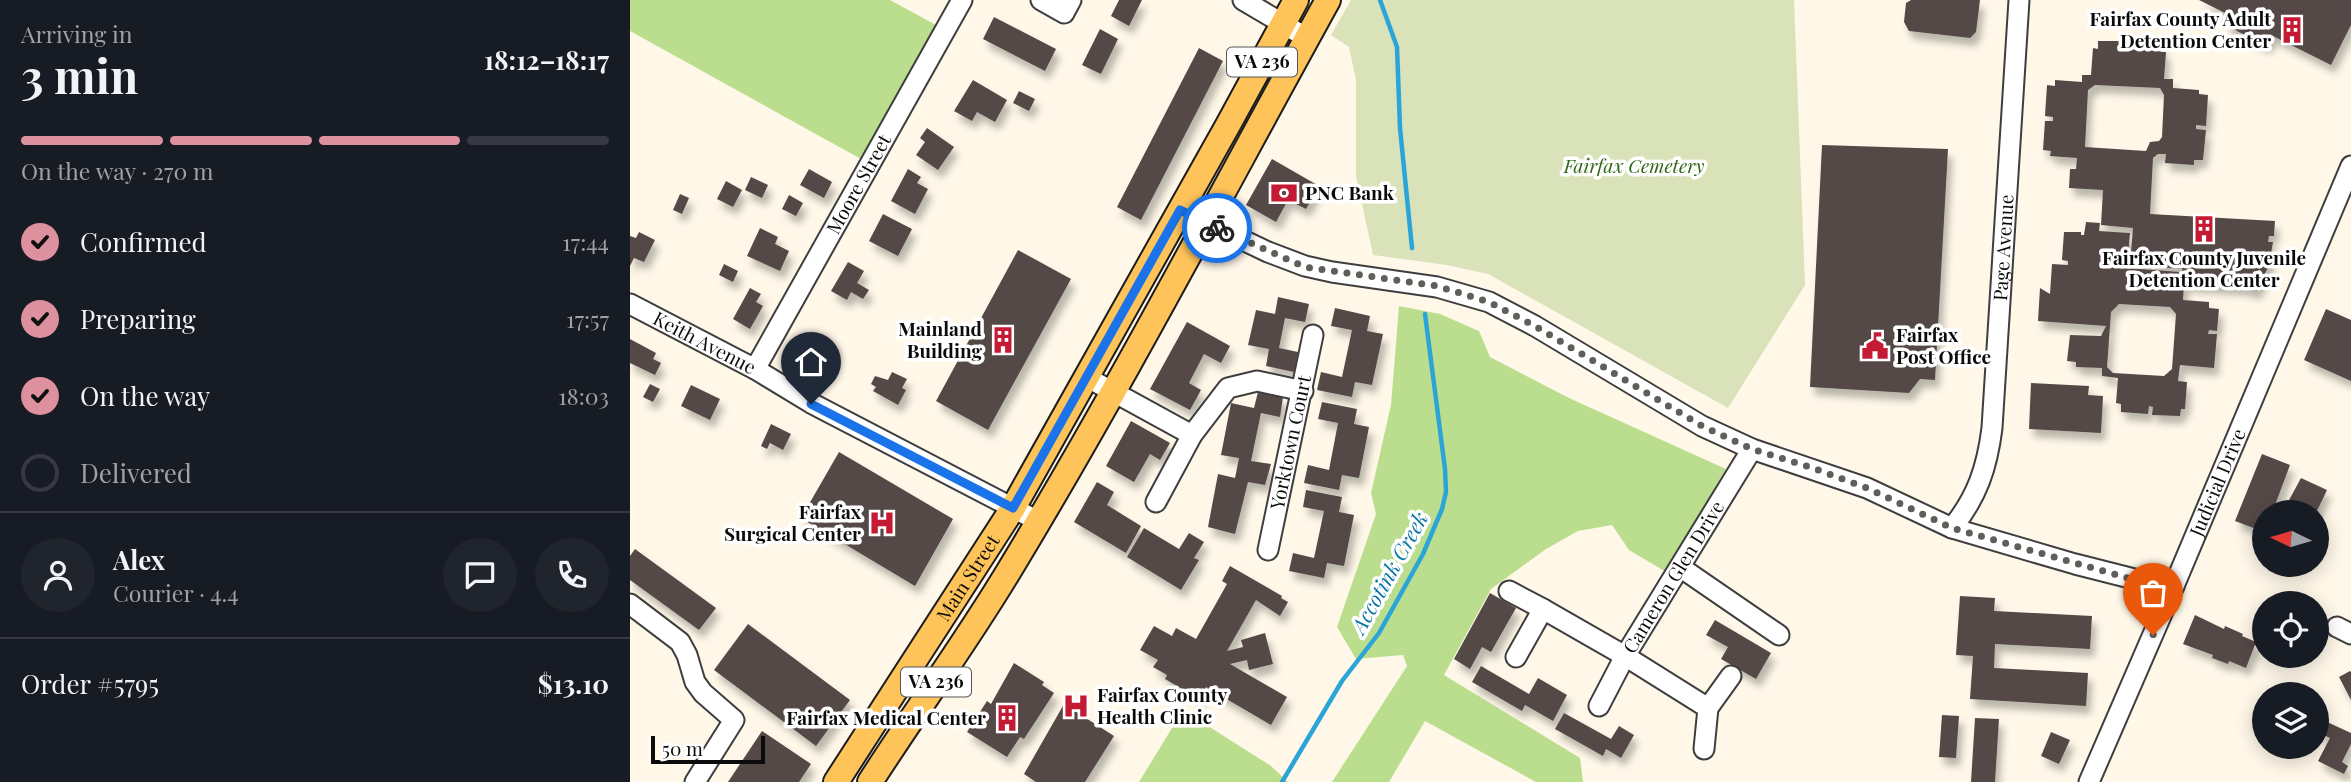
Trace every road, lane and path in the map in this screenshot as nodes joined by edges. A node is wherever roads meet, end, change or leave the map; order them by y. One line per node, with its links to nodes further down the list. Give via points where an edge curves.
1 (962, 0): 15 (street, Moore Street)
2 (1041, 0): 3 (street, via 1064,13)
3 (1072, 0)
4 (1243, 0): 8 (street)
5 (1296, 0): 8 (main road, Main Street / VA 236)
6 (1328, 0): 9 (main road, Main Street / VA 236)
7 (2019, 0): 24 (street, Page Avenue, via 1992,428 1978,486)
8 (1283, 24): 9 (street); 11 (main road, Main Street / VA 236)
9 (1307, 38): 12 (main road, Main Street / VA 236)
10 (2351, 166): 27 (street, Judicial Drive)
11 (1180, 210): 12 (street); 16 (main road, Main Street / VA 236)
12 (1207, 223): 17 (main road, Main Street / VA 236); 20 (street, via 1305,267 1437,286 1489,302 1702,426)
13 (630, 304): 15 (street, Keith Avenue)
14 (1313, 335): 18 (street, Yorktown Court)
15 (755, 369): 22 (street, Keith Avenue, via 811,404)
16 (1088, 378): 17 (street); 22 (main road, Main Street / VA 236)
17 (1113, 390): 19 (street); 23 (main road, Main Street / VA 236)
18 (1303, 391): 19 (street, via 1257,381 1228,388); 25 (street, Yorktown Court)
19 (1192, 435): 21 (street)
20 (1752, 449): 24 (street, via 1867,488); 26 (street, Cameron Glen Drive)
21 (1156, 502)
22 (1013, 508): 23 (street, Keith Avenue); 39 (main road, Main Street / VA 236)
23 (1038, 522): 40 (main road, Main Street / VA 236)
24 (1952, 528): 27 (street, via 2142,582)
25 (1268, 550)
26 (1680, 567): 31 (street); 32 (street, Cameron Glen Drive)
27 (2174, 586): 41 (street, Judicial Drive)
28 (1509, 591): 30 (street)
29 (630, 604): 38 (street, via 680,642 703,694 734,720)
30 (1543, 609): 32 (street); 33 (street)
31 (1779, 635)
32 (1625, 656): 35 (street, Cameron Glen Drive); 36 (street)
33 (1516, 657)
34 (1731, 676): 36 (street)
35 (1599, 706)
36 (1708, 708): 37 (street)
37 (1704, 749)
38 (695, 782)
39 (836, 782)
40 (870, 782)
41 (2089, 782)

